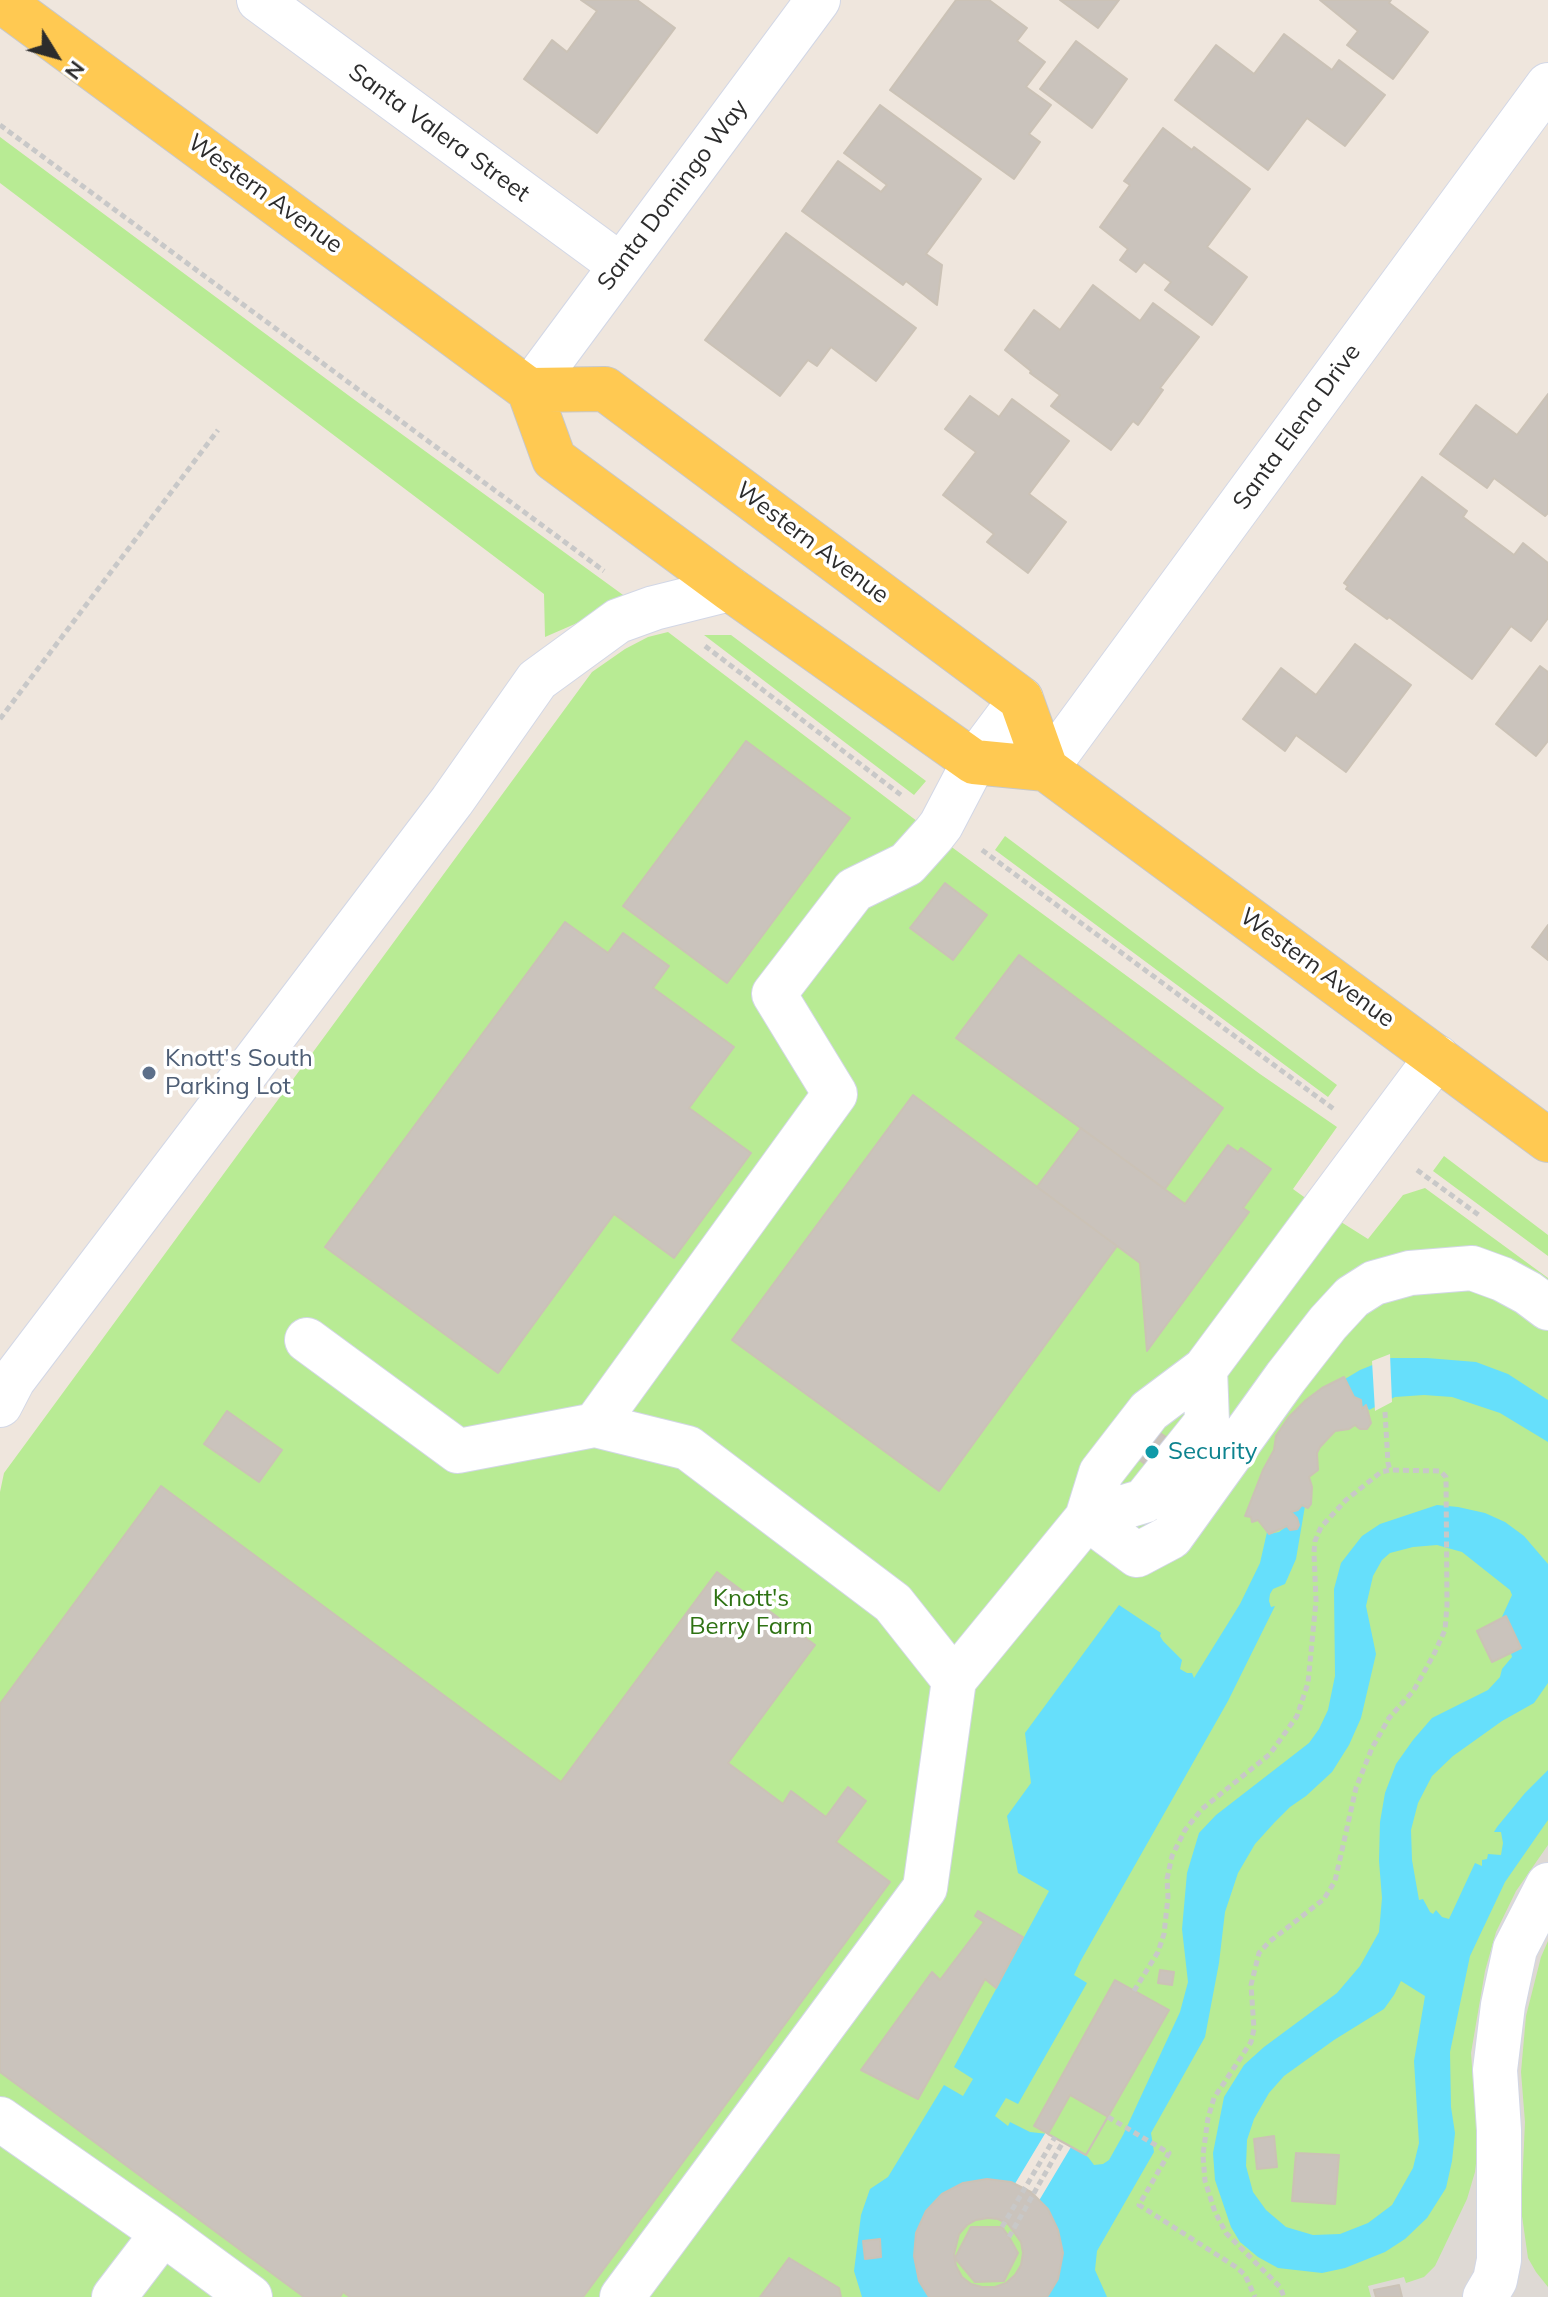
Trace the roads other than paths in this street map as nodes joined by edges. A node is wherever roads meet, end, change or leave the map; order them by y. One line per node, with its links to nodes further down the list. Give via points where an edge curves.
1 (0, 0): 6 (main road, Western Avenue)
2 (259, 0): 5 (street, Santa Valera Street)
3 (818, 0): 5 (street, Santa Domingo Way)
4 (1548, 85): 10 (street, Santa Elena Drive)
5 (620, 265): 6 (street, Santa Domingo Way)
6 (529, 390): 7 (main road, via 554,459); 8 (main road, Western Avenue, via 605,389)
7 (730, 589): 9 (main road); 15 (street, via 618,621 537,680 452,801 13,1380)
8 (1021, 699): 9 (street); 10 (main road)
9 (974, 762): 10 (main road); 16 (street, via 941,825 907,864 854,890 774,994 835,1094)
10 (1046, 769): 11 (main road, Western Avenue)
11 (1437, 1057): 12 (main road, Western Avenue); 17 (street, via 1205,1369 1149,1411 1101,1473)
12 (1548, 1140)
13 (1548, 1308): 17 (street, via 1502,1279 1472,1268 1410,1273 1374,1283 1328,1323 1171,1537 1137,1555)
14 (307, 1340): 16 (street, via 458,1451)
15 (0, 1405)
16 (595, 1425): 18 (street, via 688,1448 893,1603)
17 (1087, 1518): 18 (street)
18 (954, 1680): 24 (street, via 925,1888)
19 (1548, 1885): 25 (street, via 1515,1949 1503,2005 1495,2070 1499,2260)
20 (0, 2119): 21 (street)
21 (163, 2233): 22 (street); 23 (street)
22 (114, 2297)
23 (250, 2297)
24 (622, 2297)
25 (1485, 2297)

